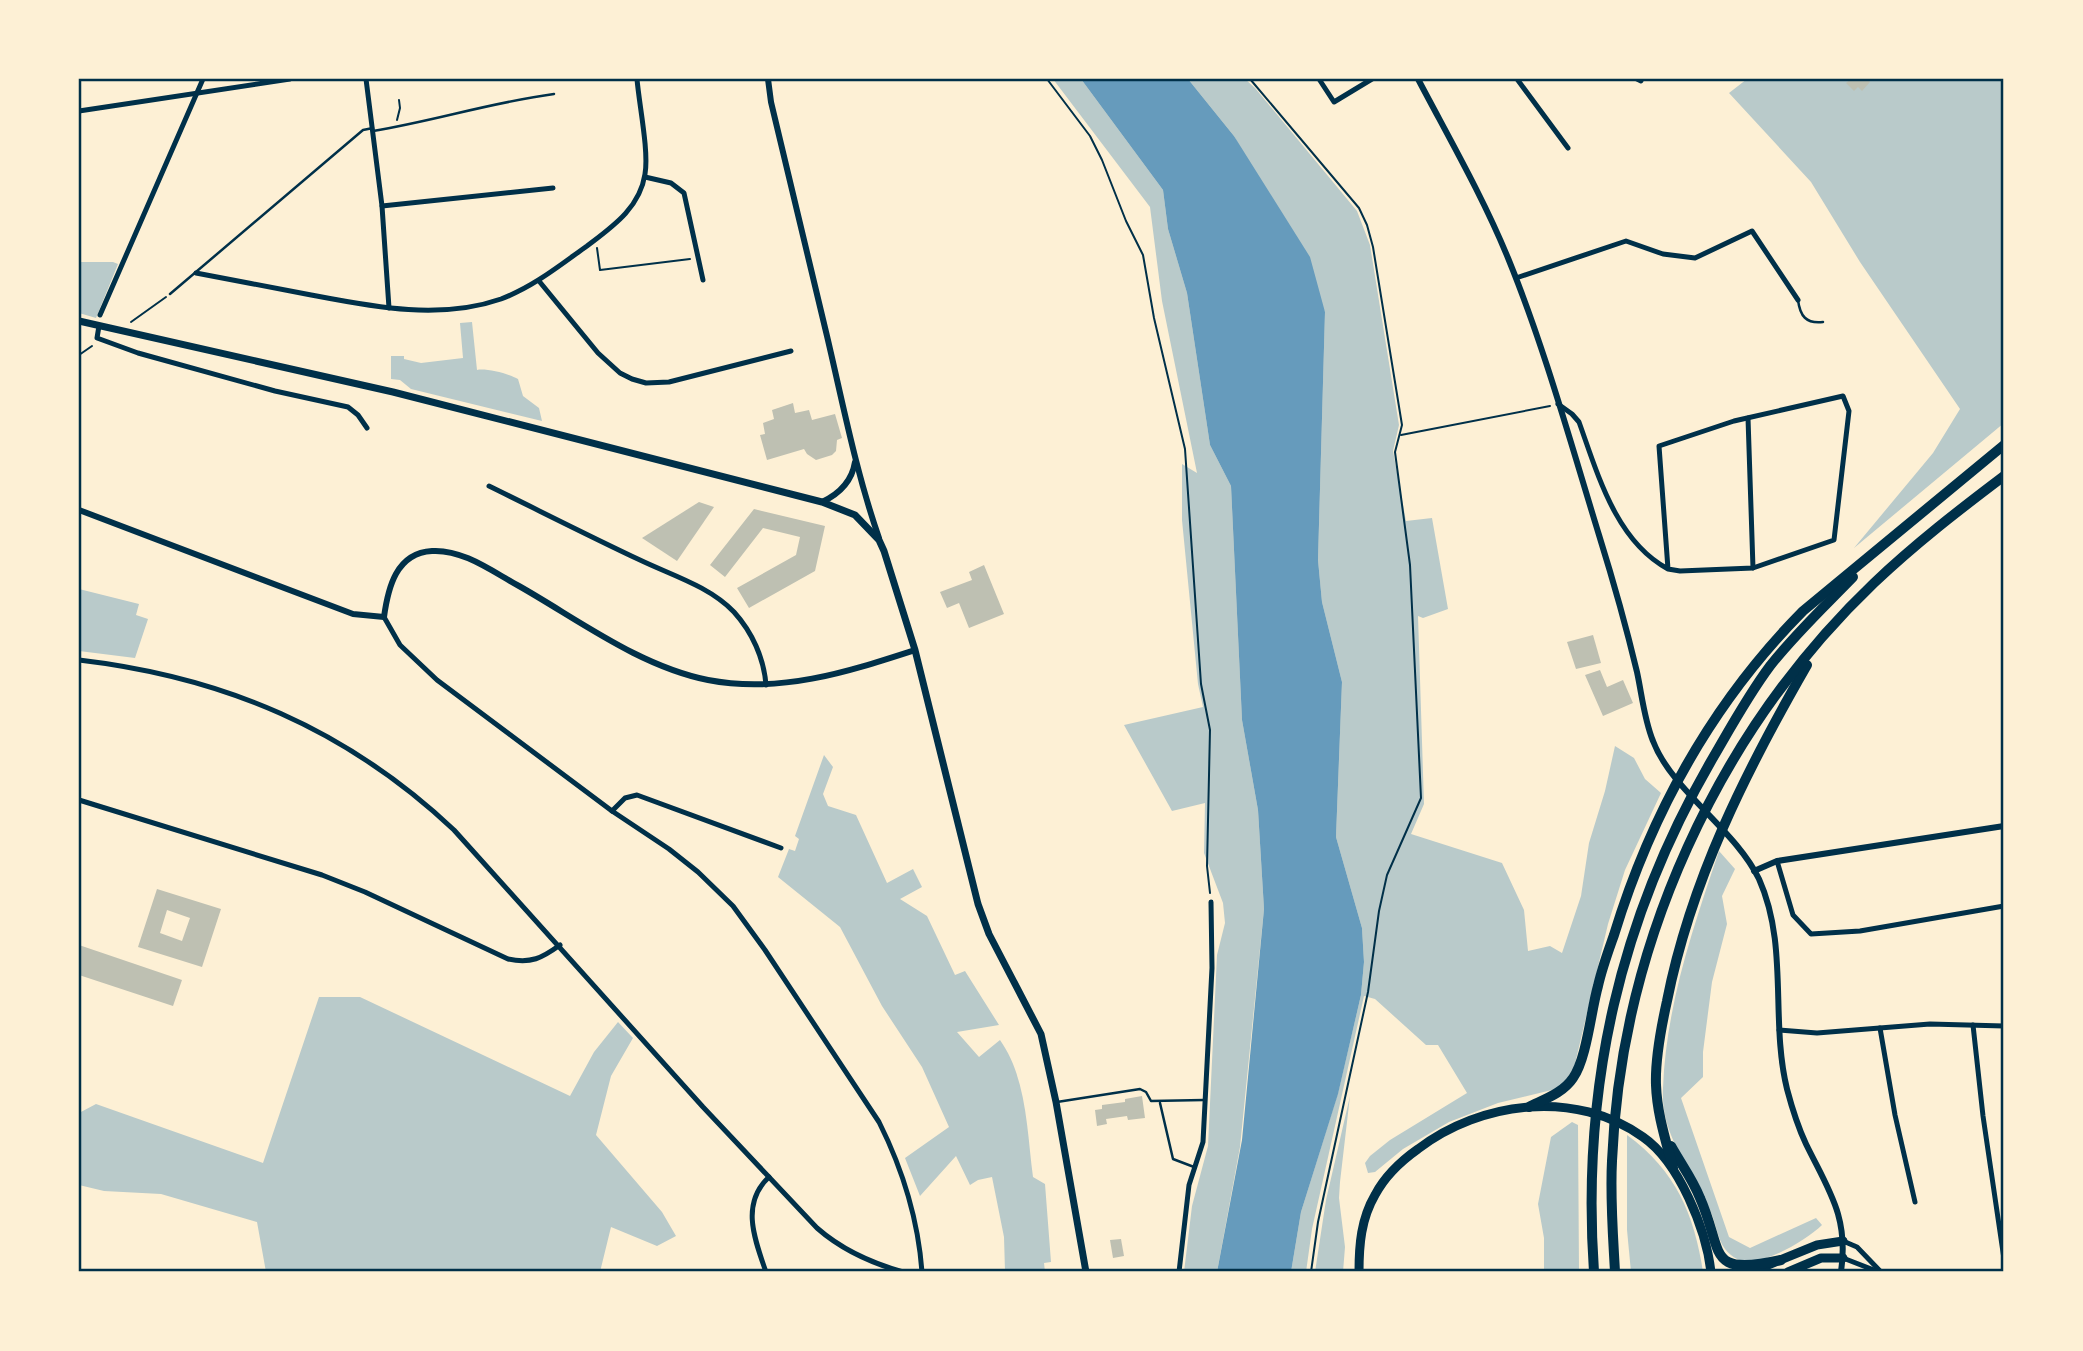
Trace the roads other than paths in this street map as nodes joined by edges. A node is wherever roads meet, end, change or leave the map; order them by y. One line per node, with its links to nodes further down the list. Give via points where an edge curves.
1 (203, 79): 10 (street)
2 (290, 79): 10 (street)
3 (366, 79): 13 (street)
4 (637, 79): 15 (street)
5 (768, 79): 34 (street)
6 (1319, 79): 7 (street, via 1334,102)
7 (1372, 79)
8 (1418, 79): 19 (street)
9 (1517, 79): 14 (street)
10 (197, 94): 12 (street); 25 (street)
11 (554, 94): 13 (lane)
12 (79, 111)
13 (373, 130): 17 (street); 18 (lane, via 363,130)
14 (1568, 148)
15 (645, 177): 20 (street, via 671,183 684,193); 21 (street, via 630,210)
16 (553, 188): 17 (street)
17 (382, 206): 24 (street)
18 (196, 273): 22 (lane); 24 (street)
19 (1516, 278): 23 (street, via 1626,242 1695,258 1752,231); 30 (street)
20 (703, 280)
21 (539, 281): 24 (street, via 484,304); 29 (street, via 603,359 639,381 669,382)
22 (170, 294)
23 (1798, 300): 27 (lane, via 1806,320)
24 (389, 308)
25 (100, 315)
26 (79, 321): 28 (main road)
27 (1823, 322)
28 (99, 326): 32 (street, via 97,338 127,349 348,407); 37 (main road, via 393,392)
29 (791, 351)
30 (1558, 404): 42 (street, via 1579,422 1603,489 1623,524 1656,563); 53 (street, via 1637,671 1651,738 1668,768)
31 (1748, 418): 41 (street); 41 (street, via 1843,396 1849,411 1834,540); 42 (street, via 1659,446)
32 (367, 428)
33 (2004, 446): 40 (highway)
34 (856, 460): 37 (street, via 841,489); 39 (street)
35 (2004, 476): 44 (highway, via 1912,549)
36 (489, 486): 47 (street, via 720,600 752,638 765,667)
37 (822, 502): 39 (main road, via 855,515)
38 (79, 510): 43 (street, via 331,607)
39 (879, 540): 45 (main road)
40 (1888, 542): 64 (highway, via 1773,641 1727,700 1684,770 1636,869 1598,984 1579,1067 1565,1088); 81 (highway, via 1771,665 1698,783 1654,874 1624,962 1598,1090 1591,1210)
41 (1753, 568): 42 (street)
42 (1668, 569)
43 (384, 617): 47 (street, via 397,570 418,554 442,551 482,565 664,667 707,680); 49 (street, via 400,645 436,680)
44 (1824, 637): 65 (highway, via 1743,781 1703,874 1664,1014 1656,1082); 82 (highway, via 1767,709 1712,798 1664,903 1631,1015 1618,1097 1611,1208)
45 (915, 650): 47 (street, via 841,673); 62 (main road, via 978,904 1041,1034)
46 (79, 660): 56 (street, via 151,671 221,689 287,715 353,750 426,803)
47 (766, 685)
48 (79, 800): 56 (street, via 333,879 508,959 529,962)
49 (612, 811): 51 (street, via 625,798 637,795); 77 (street, via 669,849 724,898 750,928 863,1096 893,1152 914,1212)
50 (2004, 826): 52 (street)
51 (781, 848)
52 (1777, 861): 53 (street); 55 (street, via 1793,915 1811,934 1860,931)
53 (1754, 870): 60 (street, via 1777,951)
54 (1211, 902): 61 (street)
55 (2004, 906)
56 (560, 945): 68 (street)
57 (1973, 1025): 58 (street); 59 (street); 72 (street)
58 (2004, 1026)
59 (1880, 1028): 60 (street, via 1817,1033); 69 (street)
60 (1779, 1030): 70 (street, via 1791,1105 1835,1200)
61 (1204, 1100): 63 (lane); 66 (street, via 1203,1142)
62 (1056, 1102): 63 (lane, via 1140,1089 1151,1101); 78 (main road)
63 (1160, 1102): 66 (lane, via 1173,1159)
64 (1529, 1107): 67 (highway, via 1583,1111 1626,1126 1662,1153); 80 (highway, via 1482,1115 1453,1127 1397,1166 1375,1193 1365,1215)
65 (1665, 1135): 67 (highway); 73 (highway, via 1700,1198 1722,1257 1737,1266)
66 (1194, 1167): 79 (street)
67 (1673, 1168): 74 (highway, via 1694,1210)
68 (769, 1177): 75 (street, via 755,1193 751,1222); 76 (street, via 834,1242)
69 (1914, 1202)
70 (1843, 1241): 71 (street); 71 (street, via 1857,1247 1881,1272); 73 (highway, via 1817,1245)
71 (1843, 1258): 85 (highway, via 1821,1258); 86 (street)
72 (2004, 1259)
73 (1781, 1260): 84 (highway)
74 (1711, 1269): 83 (highway)
75 (766, 1272)
76 (903, 1272)
77 (922, 1272)
78 (1086, 1272)
79 (1179, 1272)
80 (1358, 1272)
81 (1594, 1272)
82 (1615, 1272)
83 (1722, 1272)
84 (1751, 1272)
85 (1788, 1272)
86 (1841, 1272)

